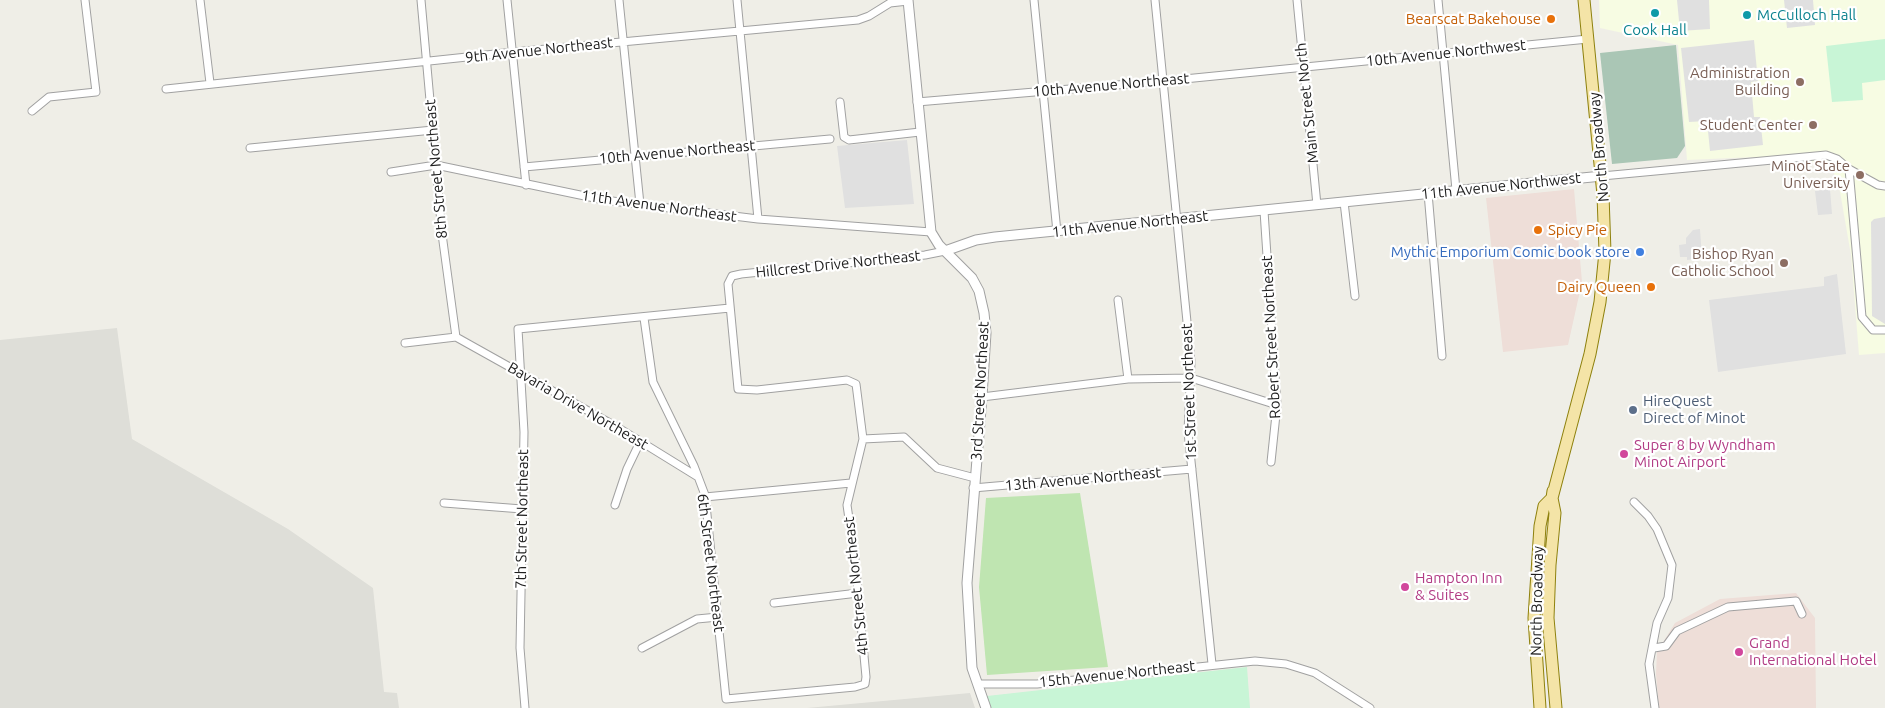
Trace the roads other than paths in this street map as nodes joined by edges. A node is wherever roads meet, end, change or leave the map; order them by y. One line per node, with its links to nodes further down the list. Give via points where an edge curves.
1 (85, 0): 27 (street, via 96,92 48,97)
2 (200, 0): 22 (street)
3 (421, 0): 19 (street, 8th Street Northeast)
4 (507, 0): 17 (street)
5 (619, 0): 16 (street)
6 (737, 0): 14 (street)
7 (908, 0): 8 (street); 14 (street, 9th Avenue Northeast, via 890,3 858,20); 26 (street)
8 (913, 0)
9 (1034, 0): 24 (street)
10 (1155, 0): 21 (street, 1st Street Northeast)
11 (1297, 0): 20 (street, Main Street North)
12 (1438, 0): 18 (street)
13 (1584, 0): 15 (main road, North Broadway)
14 (740, 32): 16 (street, 9th Avenue Northeast); 31 (street)
15 (1588, 39): 18 (street, 10th Avenue Northwest); 38 (main road, North Broadway)
16 (623, 41): 17 (street, 9th Avenue Northeast); 33 (street)
17 (514, 52): 19 (street, 9th Avenue Northeast); 35 (street)
18 (1443, 54): 20 (street, 10th Avenue Northwest); 41 (street)
19 (426, 62): 22 (street, 9th Avenue Northeast); 28 (street, 8th Street Northeast)
20 (1304, 66): 21 (street, 10th Avenue Northeast); 45 (street, Main Street North)
21 (1164, 81): 24 (street, 10th Avenue Northeast); 48 (street, 1st Street Northeast)
22 (210, 83): 23 (street, 9th Avenue Northeast)
23 (166, 88)
24 (1043, 91): 26 (street, 10th Avenue Northeast); 50 (street)
25 (840, 102): 29 (street, via 844,137 849,140)
26 (917, 102): 29 (street)
27 (32, 111)
28 (433, 130): 32 (street); 34 (street, 8th Street Northeast)
29 (920, 132): 49 (street)
30 (830, 139): 31 (street, 10th Avenue Northeast)
31 (750, 145): 33 (street, 10th Avenue Northeast); 47 (street)
32 (250, 148)
33 (635, 156): 35 (street, 10th Avenue Northeast); 44 (street)
34 (436, 164): 37 (street, 11th Avenue Northeast); 39 (street, 11th Avenue Northeast); 57 (street, 8th Street Northeast)
35 (524, 166): 39 (street)
36 (1850, 169): 38 (street, 11th Avenue Northwest, via 1837,159 1813,155); 40 (street, 11th Avenue Northwest); 56 (street, via 1862,317 1872,330)
37 (391, 172)
38 (1602, 176): 41 (street, 11th Avenue Northwest); 74 (main road, North Broadway, via 1605,252 1600,307)
39 (526, 185): 44 (street, 11th Avenue Northeast)
40 (1885, 186)
41 (1456, 190): 42 (street, 11th Avenue Northwest)
42 (1428, 193): 43 (street, 11th Avenue Northwest); 59 (street)
43 (1344, 202): 45 (street, 11th Avenue Northwest); 52 (street)
44 (640, 204): 47 (street, 11th Avenue Northeast)
45 (1317, 205): 46 (street, 11th Avenue Northeast)
46 (1264, 211): 48 (street, 11th Avenue Northeast); 64 (street, Robert Street Northeast)
47 (758, 220): 49 (street, 11th Avenue Northeast)
48 (1178, 220): 50 (street, 11th Avenue Northeast); 61 (street, 1st Street Northeast)
49 (931, 232): 51 (street, 3rd Street Northeast)
50 (1057, 232): 51 (street, 11th Avenue Northeast, via 976,240)
51 (945, 251): 54 (street, Hillcrest Drive Northeast, via 732,276 728,284); 63 (street, 3rd Street Northeast, via 972,278 982,300 986,333)
52 (1355, 296)
53 (1118, 300): 62 (street)
54 (730, 308): 55 (street); 65 (street, 4th Street Northeast, via 738,388 757,390 847,380 856,384)
55 (644, 318): 60 (street, 7th Street Northeast, via 518,329); 69 (street, 6th Street Northeast, via 653,382)
56 (1885, 330)
57 (456, 337): 58 (street); 60 (street, Bavaria Drive Northeast)
58 (405, 343)
59 (1442, 356)
60 (520, 373): 66 (street, Bavaria Drive Northeast); 78 (street, 7th Street Northeast, via 524,432)
61 (1192, 378): 62 (street); 64 (street); 68 (street, 1st Street Northeast, via 1188,432)
62 (1128, 379): 63 (street)
63 (982, 397): 70 (street, 3rd Street Northeast)
64 (1277, 405): 67 (street, Robert Street Northeast)
65 (862, 439): 70 (street, via 904,437 937,468); 71 (street, 4th Street Northeast)
66 (640, 442): 69 (street, Bavaria Drive Northeast); 77 (street)
67 (1271, 462)
68 (1192, 469): 72 (street, 13th Avenue Northeast); 85 (street, 1st Street Northeast)
69 (698, 477): 73 (street, 6th Street Northeast)
70 (975, 478): 72 (street, 3rd Street Northeast)
71 (852, 483): 73 (street); 79 (street, 4th Street Northeast, via 847,505)
72 (973, 488): 86 (street, 3rd Street Northeast, via 968,623 972,668)
73 (705, 497): 82 (street, 6th Street Northeast)
74 (1552, 498): 91 (main road, North Broadway, via 1542,512 1535,585 1534,644); 92 (main road, North Broadway, via 1555,513 1548,618)
75 (1634, 502): 84 (street, via 1657,529 1672,565 1670,591 1657,623)
76 (444, 503): 78 (street)
77 (615, 505)
78 (522, 509): 88 (street, 7th Street Northeast, via 520,648)
79 (858, 593): 80 (street); 87 (street, 4th Street Northeast, via 864,684)
80 (774, 603)
81 (1802, 614): 84 (street, via 1796,600 1728,607 1677,630 1666,646)
82 (718, 617): 83 (street, via 697,619); 87 (street, 6th Street Northeast)
83 (642, 648)
84 (1654, 648): 93 (street, via 1649,664)
85 (1212, 664): 86 (street, 15th Avenue Northeast, via 1037,684); 90 (street, 15th Avenue Northeast, via 1255,661 1286,664 1315,673)
86 (978, 684): 89 (street, 3rd Street Northeast)
87 (726, 699)
88 (525, 708)
89 (986, 708)
90 (1370, 708)
91 (1540, 708)
92 (1556, 708)
93 (1655, 708)

